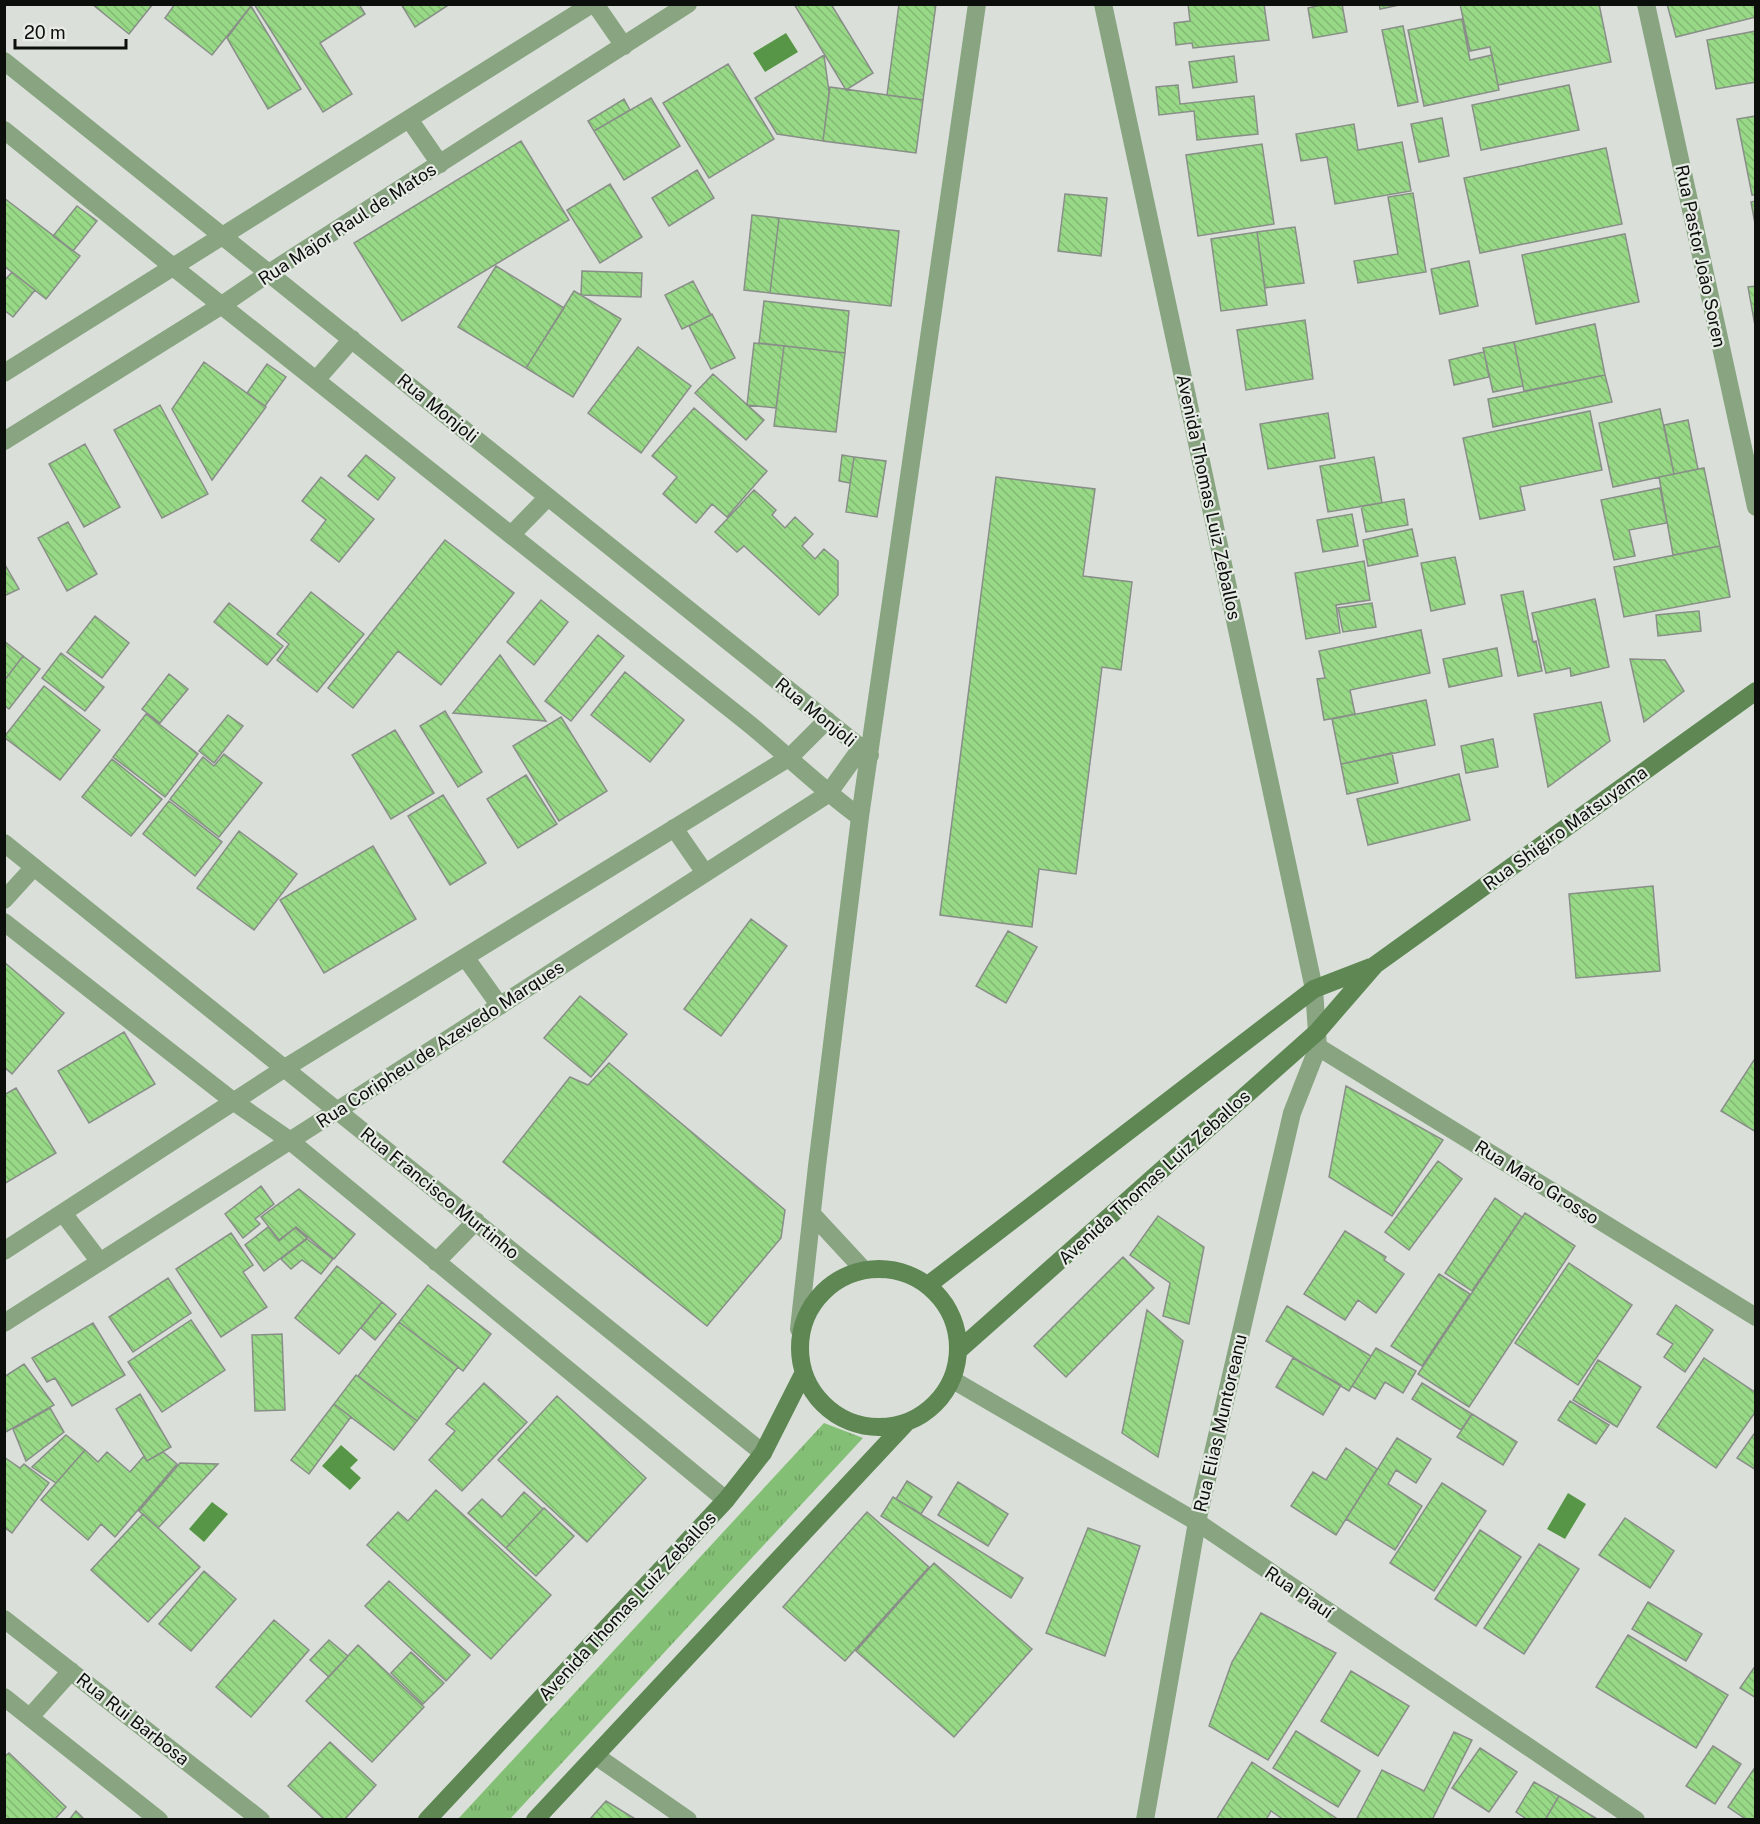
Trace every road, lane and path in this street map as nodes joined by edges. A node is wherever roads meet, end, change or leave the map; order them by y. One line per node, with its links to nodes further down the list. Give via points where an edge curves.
1 (594, 4): 6 (street); 8 (street)
2 (688, 4): 6 (street, Rua Major Raul de Matos)
3 (977, 4): 24 (street)
4 (1103, 4): 36 (street, Avenida Thomas Luiz Zeballos)
5 (1646, 4): 20 (street, Rua Pastor João Soren)
6 (624, 46): 10 (street, Rua Major Raul de Matos)
7 (5, 63): 11 (street, Rua Monjoli)
8 (409, 119): 10 (street); 11 (street)
9 (4, 130): 12 (street)
10 (440, 164): 13 (street, Rua Major Raul de Matos)
11 (222, 236): 12 (street); 13 (street, Rua Monjoli)
12 (172, 266): 14 (street); 16 (street)
13 (269, 273): 14 (street, Rua Major Raul de Matos); 15 (street, Rua Monjoli)
14 (222, 305): 17 (street); 18 (street, Rua Major Raul de Matos)
15 (352, 339): 17 (street); 19 (street, Rua Monjoli)
16 (4, 373)
17 (316, 380): 21 (street)
18 (4, 441)
19 (548, 496): 21 (street); 23 (street, Rua Monjoli)
20 (1755, 507)
21 (511, 535): 25 (street)
22 (1755, 691): 35 (main road, Rua Shigiro Matsuyama)
23 (827, 720): 24 (street, Rua Monjoli); 25 (street)
24 (866, 751): 26 (street, Rua Coripheu de Azevedo Marques); 27 (street)
25 (790, 757): 26 (street); 28 (street)
26 (828, 794): 27 (street); 31 (street, Rua Coripheu de Azevedo Marques)
27 (860, 818): 44 (street)
28 (674, 828): 31 (street); 34 (street)
29 (4, 843): 30 (street, Rua Francisco Murtinho)
30 (34, 867): 32 (street); 39 (street, Rua Francisco Murtinho)
31 (705, 873): 37 (street, Rua Coripheu de Azevedo Marques)
32 (4, 900)
33 (4, 922): 40 (street)
34 (465, 957): 37 (street); 39 (street)
35 (1375, 965): 36 (main road, Rua Shigiro Matsuyama); 38 (main road, Rua Shigiro Matsuyama)
36 (1314, 989): 38 (street, Avenida Thomas Luiz Zeballos); 50 (main road)
37 (500, 1006): 41 (street, Rua Coripheu de Azevedo Marques)
38 (1318, 1040): 51 (street, Rua Mato Grosso); 54 (main road, Avenida Thomas Luiz Zeballos); 60 (street, Rua Elias Muntoreanu, via 1292,1113)
39 (285, 1068): 40 (street); 41 (street, Rua Francisco Murtinho)
40 (233, 1101): 42 (street); 43 (street)
41 (338, 1110): 42 (street, Rua Coripheu de Azevedo Marques); 45 (street, Rua Francisco Murtinho)
42 (290, 1140): 47 (street, Rua Coripheu de Azevedo Marques); 48 (street)
43 (63, 1213): 46 (street); 47 (street)
44 (812, 1214): 49 (street); 53 (street)
45 (476, 1221): 48 (street); 58 (street, Rua Francisco Murtinho)
46 (4, 1251)
47 (100, 1262): 52 (street, Rua Coripheu de Azevedo Marques)
48 (436, 1262): 59 (street)
49 (863, 1269): 50 (main road, via 897,1270); 53 (main road, via 822,1290)
50 (928, 1285): 54 (main road, via 951,1314)
51 (1755, 1317)
52 (4, 1323)
53 (800, 1329): 55 (main road)
54 (959, 1350): 56 (main road)
55 (802, 1376): 57 (main road, via 825,1410 863,1428); 58 (main road, Avenida Thomas Luiz Zeballos)
56 (953, 1380): 57 (main road, via 933,1407); 60 (street, Rua Piauí)
57 (905, 1424): 65 (main road)
58 (763, 1453): 59 (main road, Avenida Thomas Luiz Zeballos)
59 (726, 1500): 68 (main road, Avenida Thomas Luiz Zeballos)
60 (1197, 1522): 71 (street, Rua Elias Muntoreanu); 72 (street, Rua Piauí)
61 (4, 1619): 62 (street, Rua Rui Barbosa)
62 (71, 1671): 64 (street); 67 (street, Rua Rui Barbosa)
63 (4, 1697): 64 (street)
64 (30, 1717): 66 (street)
65 (596, 1756): 69 (main road); 70 (street)
66 (159, 1820)
67 (261, 1820)
68 (427, 1820)
69 (534, 1820)
70 (688, 1820)
71 (1145, 1820)
72 (1636, 1820)

